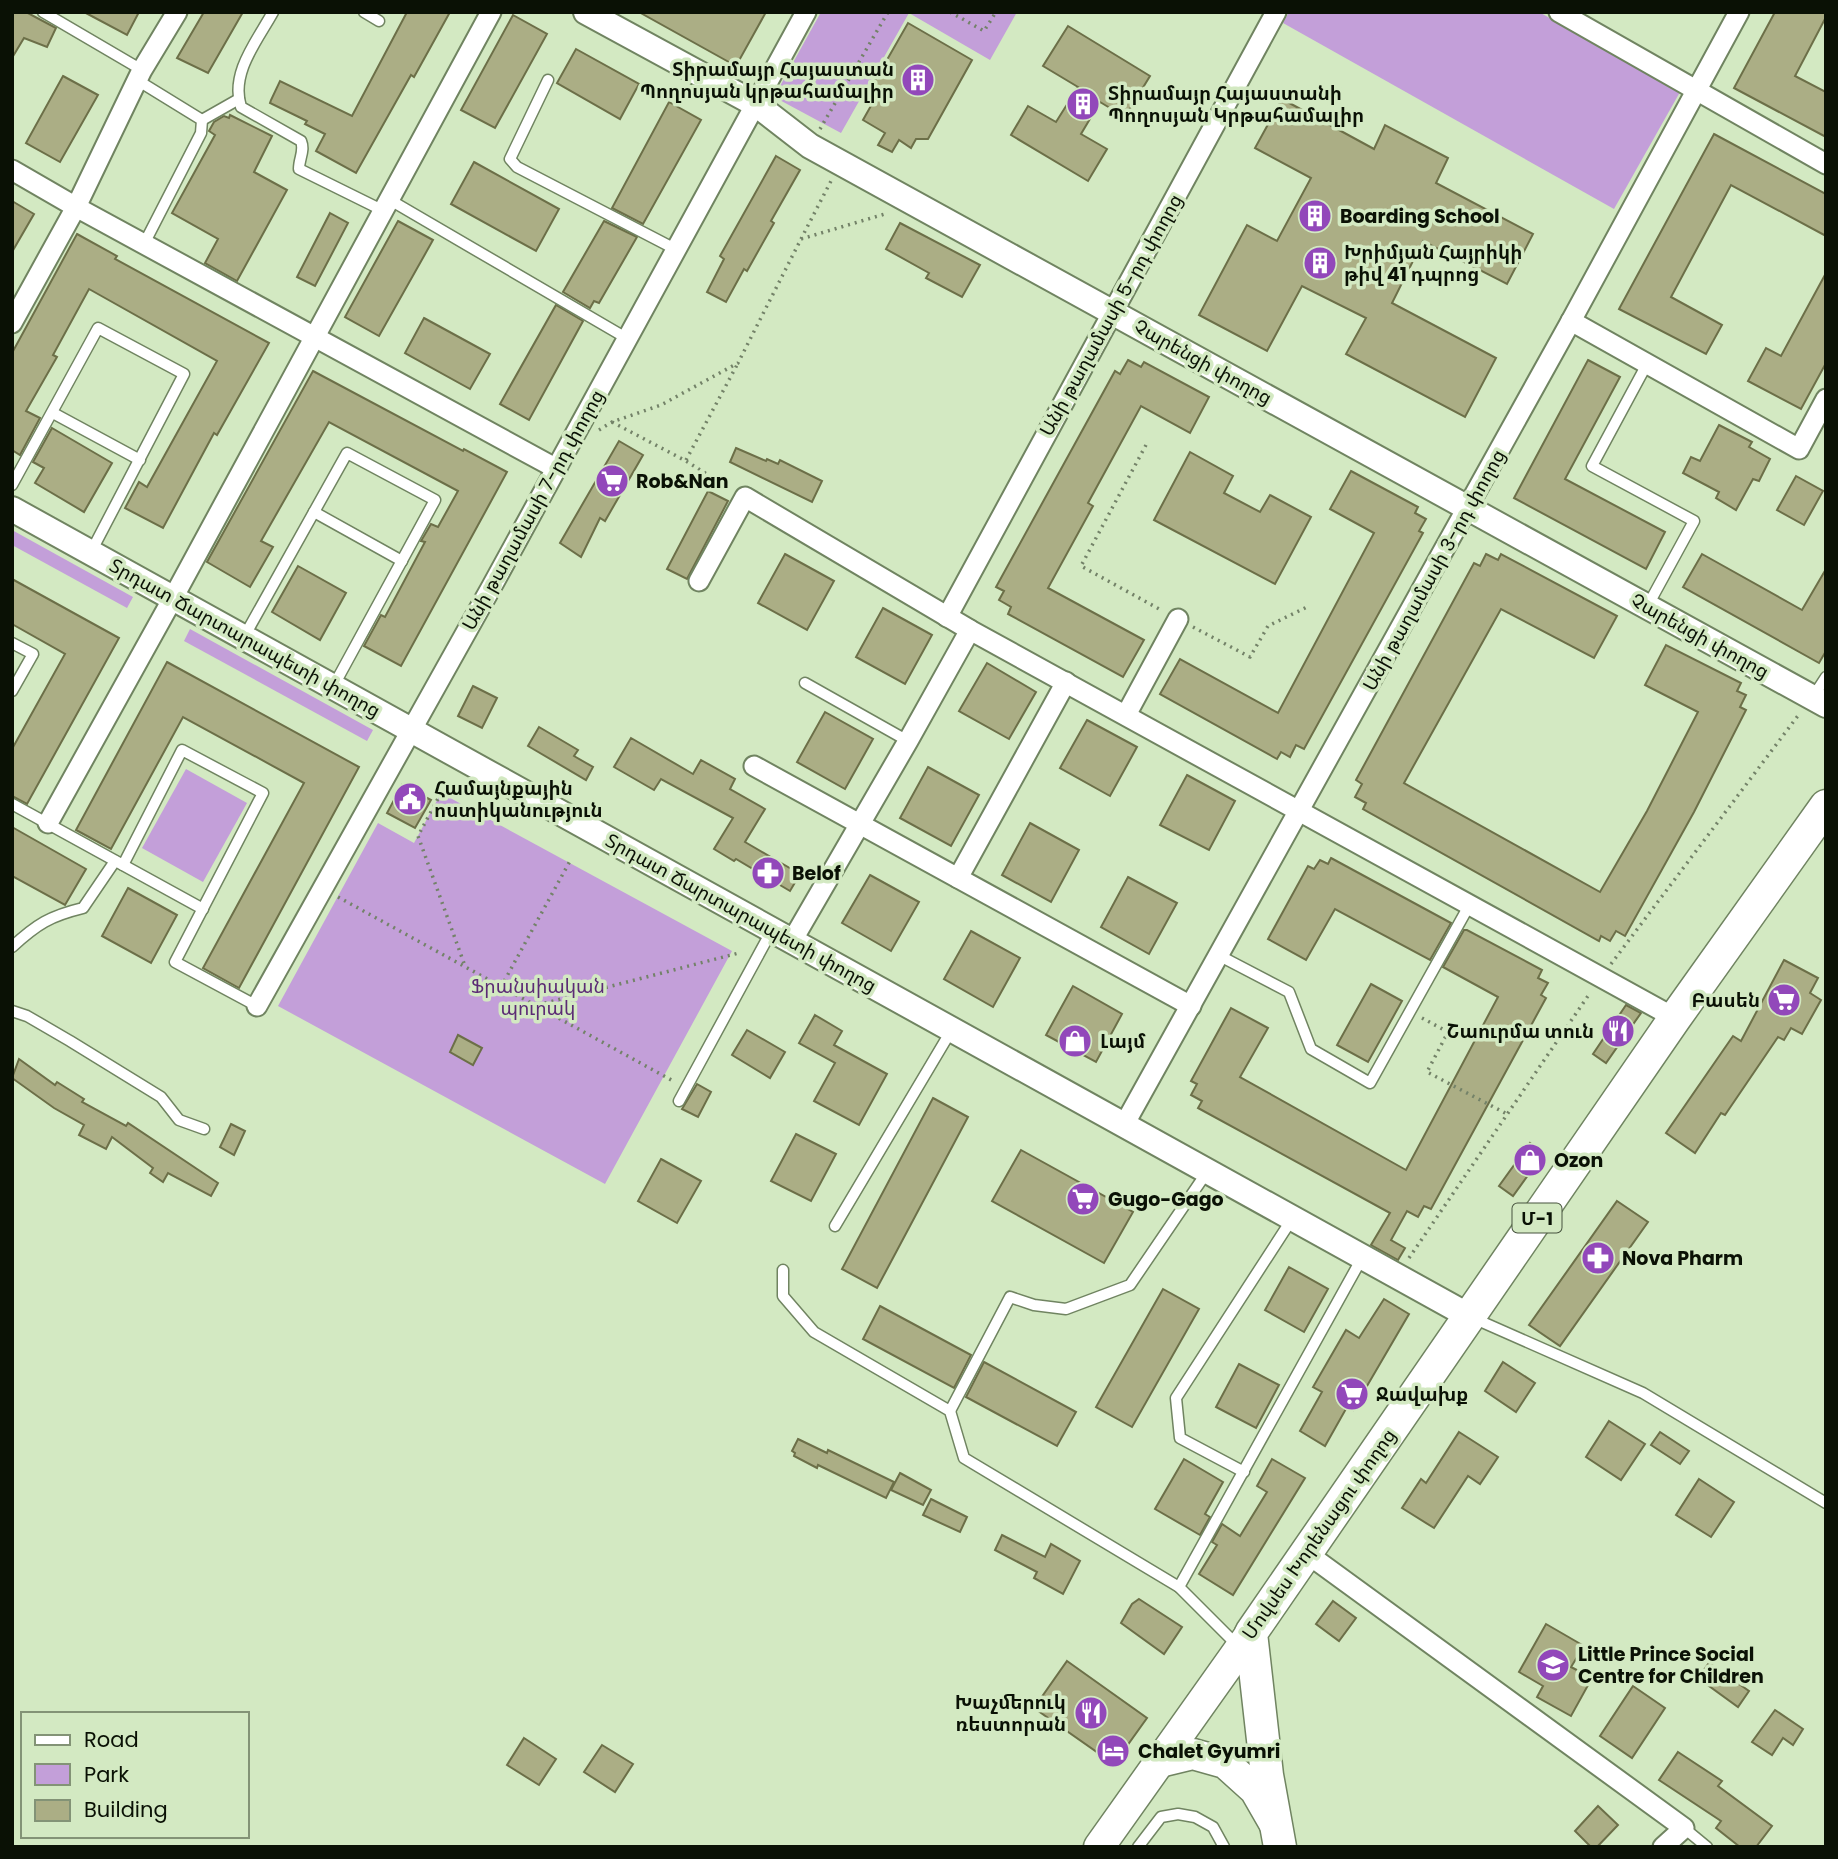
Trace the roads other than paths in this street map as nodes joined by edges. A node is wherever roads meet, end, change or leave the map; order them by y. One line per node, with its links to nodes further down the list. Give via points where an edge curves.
1 (43, 12): 12 (lane)
2 (177, 12): 12 (street)
3 (274, 12): 15 (lane, via 242,68)
4 (364, 12): 11 (lane)
5 (492, 12): 20 (street)
6 (586, 12): 16 (street, Չարենցի փողոց)
7 (806, 12): 16 (street, Անի թաղամասի 7-րդ փողոց)
8 (1276, 12): 24 (street, Անի թաղամասի 5-րդ փողոց)
9 (1559, 12): 14 (street)
10 (1739, 12): 14 (street, Անի թաղամասի 3-րդ փողոց)
11 (379, 21)
12 (139, 75): 17 (lane); 21 (street)
13 (548, 80): 23 (lane, via 510,159 517,167)
14 (1696, 92): 18 (street); 25 (street, Անի թաղամասի 3-րդ փողոց)
15 (239, 99): 17 (lane); 20 (lane, via 241,107 301,141 304,149 299,169)
16 (757, 105): 23 (street, Անի թաղամասի 7-րդ փողոց); 24 (street, Չարենցի փողոց, via 810,146)
17 (202, 120): 22 (lane, via 201,133)
18 (1826, 164)
19 (12, 170): 21 (street)
20 (387, 205): 27 (street); 28 (lane)
21 (76, 207): 22 (street); 26 (street)
22 (144, 244): 27 (street)
23 (677, 250): 28 (street, Անի թաղամասի 7-րդ փողոց)
24 (1113, 312): 35 (street, Չարենցի փողոց); 43 (street, Անի թաղամասի 5-րդ փողոց)
25 (1571, 321): 29 (street); 35 (street, Անի թաղամասի 3-րդ փողոց)
26 (12, 323)
27 (315, 337): 33 (street); 41 (street)
28 (628, 339): 33 (street, Անի թաղամասի 7-րդ փողոց)
29 (1647, 364): 30 (street, via 1799,449); 42 (lane, via 1592,467 1694,521)
30 (1826, 399)
31 (53, 413): 32 (lane); 32 (lane, via 98,328 184,374); 34 (lane)
32 (139, 460): 38 (lane)
33 (557, 469): 54 (street, Անի թաղամասի 7-րդ փողոց)
34 (12, 485)
35 (1468, 508): 42 (street, Չարենցի փողոց); 59 (street, Անի թաղամասի 3-րդ փողոց)
36 (12, 509): 38 (street, Տրդատ Ճարտարապետի փողոց)
37 (313, 512): 39 (lane); 39 (lane, via 347,453 435,500); 46 (lane)
38 (91, 552): 41 (street, Տրդատ Ճարտարապետի փողոց)
39 (402, 561): 50 (lane)
40 (699, 581): 43 (street, via 745,497)
41 (173, 598): 46 (street, Տրդատ Ճարտարապետի փողոց); 60 (street)
42 (1647, 608): 52 (street, Չարենցի փողոց)
43 (947, 617): 45 (street)
44 (1178, 619): 53 (street)
45 (970, 629): 48 (street); 55 (street)
46 (244, 637): 50 (street, Տրդատ Ճարտարապետի փողոց)
47 (12, 643): 51 (lane, via 33,654)
48 (1066, 682): 53 (street); 63 (street)
49 (805, 683): 55 (lane)
50 (333, 687): 54 (street, Տրդատ Ճարտարապետի փողոց)
51 (12, 691)
52 (1821, 693)
53 (1126, 715): 59 (street)
54 (410, 729): 66 (street, Տրդատ Ճարտարապետի փողոց); 69 (street, Անի թաղամասի 7-րդ փողոց)
55 (908, 741): 61 (street)
56 (754, 766): 61 (street)
57 (12, 804): 60 (lane)
58 (1826, 806): 72 (highway, Մովսես Խորենացու փողոց / Մ-1)
59 (1301, 810): 64 (street); 68 (street, Անի թաղամասի 3-րդ փողոց)
60 (48, 823): 62 (lane)
61 (859, 824): 63 (street); 66 (street)
62 (119, 863): 65 (lane); 65 (lane, via 182,750 262,793); 67 (lane, via 83,908 56,914)
63 (958, 878): 70 (street)
64 (1470, 904): 68 (lane, via 1370,1083 1311,1049 1289,992); 72 (street)
65 (203, 909): 69 (lane, via 175,962)
66 (782, 935): 73 (street, Տրդատ Ճարտարապետի փողոց); 74 (lane)
67 (12, 947)
68 (1220, 956): 70 (street, Անի թաղամասի 3-րդ փողոց)
69 (257, 1006)
70 (1191, 1006): 75 (street, Անի թաղամասի 3-րդ փողոց)
71 (12, 1011): 76 (lane, via 161,1097 179,1120)
72 (1675, 1018): 82 (highway, Մովսես Խորենացու փողոց / Մ-1)
73 (952, 1030): 75 (street, Տրդատ Ճարտարապետի փողոց); 79 (lane)
74 (679, 1101)
75 (1125, 1125): 77 (street, Տրդատ Ճարտարապետի փողոց)
76 (204, 1129)
77 (1207, 1171): 78 (street, Տրդատ Ճարտարապետի փողոց); 83 (lane, via 1130,1285 1066,1309 1010,1297)
78 (1292, 1219): 80 (street, Տրդատ Ճարտարապետի փողոց); 84 (lane, via 1176,1398 1180,1438)
79 (835, 1226)
80 (1363, 1257): 82 (street, Տրդատ Ճարտարապետի փողոց); 84 (lane)
81 (783, 1270): 83 (lane, via 783,1296 814,1332)
82 (1469, 1317): 85 (lane, via 1643,1393); 86 (highway, Մովսես Խորենացու փողոց / Մ-1)
83 (950, 1411): 87 (lane, via 964,1458)
84 (1244, 1472): 87 (lane)
85 (1826, 1503)
86 (1306, 1552): 88 (highway, Մովսես Խորենացու փողոց / Մ-1); 90 (street)
87 (1179, 1587): 88 (lane)
88 (1245, 1641): 89 (main road, Մովսես Խորենացու փողոց); 91 (highway)
89 (1160, 1762): 91 (main road, via 1193,1754 1225,1763 1255,1790); 92 (main road, Մովսես Խորենացու փողոց)
90 (1684, 1828): 95 (street); 96 (lane)
91 (1279, 1838)
92 (1099, 1847)
93 (1138, 1847): 94 (lane, via 1161,1817 1178,1814 1213,1827)
94 (1224, 1847)
95 (1663, 1847)
96 (1707, 1847)

